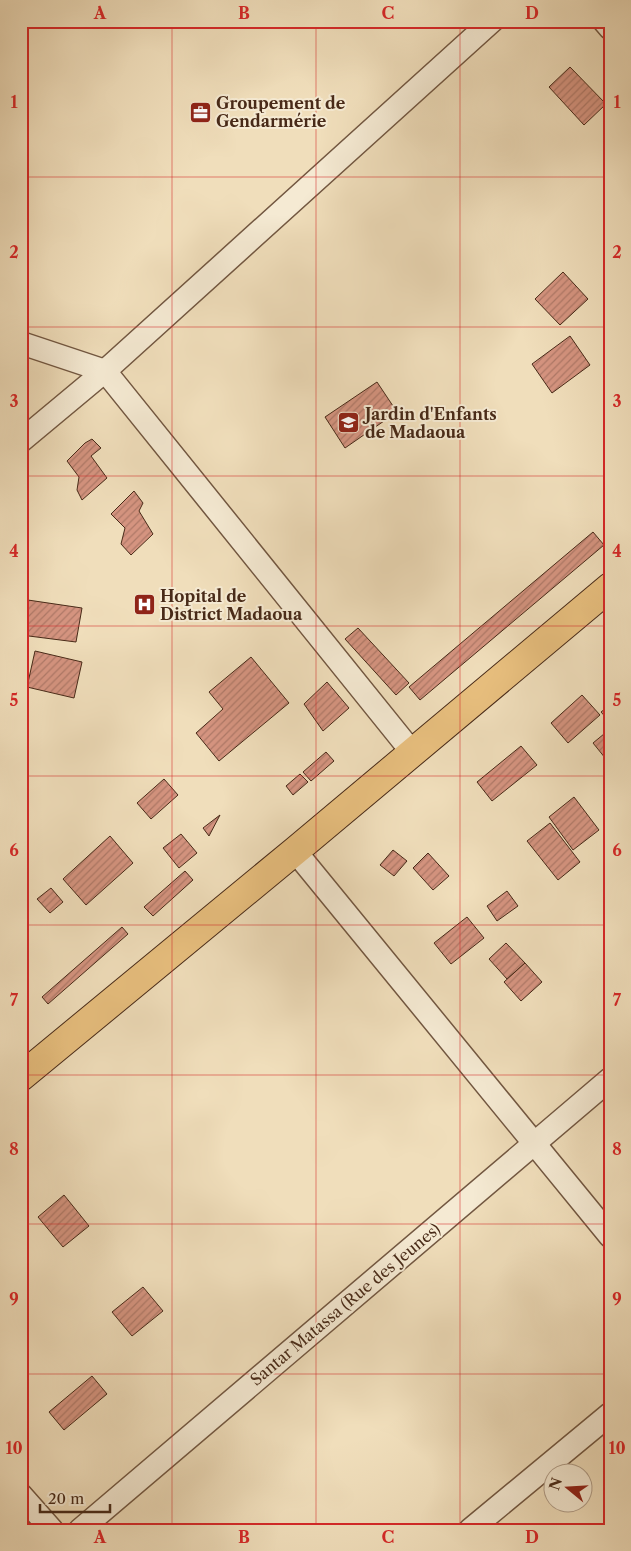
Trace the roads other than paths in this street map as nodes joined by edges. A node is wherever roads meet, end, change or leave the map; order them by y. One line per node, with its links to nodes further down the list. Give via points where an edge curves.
1 (492, 21): 5 (street)
2 (604, 21): 3 (street)
3 (610, 28)
4 (21, 343): 5 (street)
5 (105, 371): 6 (street); 8 (street)
6 (21, 441)
7 (610, 587): 8 (highway)
8 (412, 752): 9 (highway)
9 (295, 851): 10 (highway); 12 (street)
10 (21, 1077)
11 (610, 1079): 12 (street, Santar Matassa (Rue des Jeunes))
12 (534, 1143): 13 (street); 17 (street, Santar Matassa (Rue des Jeunes))
13 (610, 1236)
14 (610, 1414): 18 (street)
15 (21, 1495): 16 (street)
16 (52, 1530)
17 (80, 1530)
18 (470, 1530)

